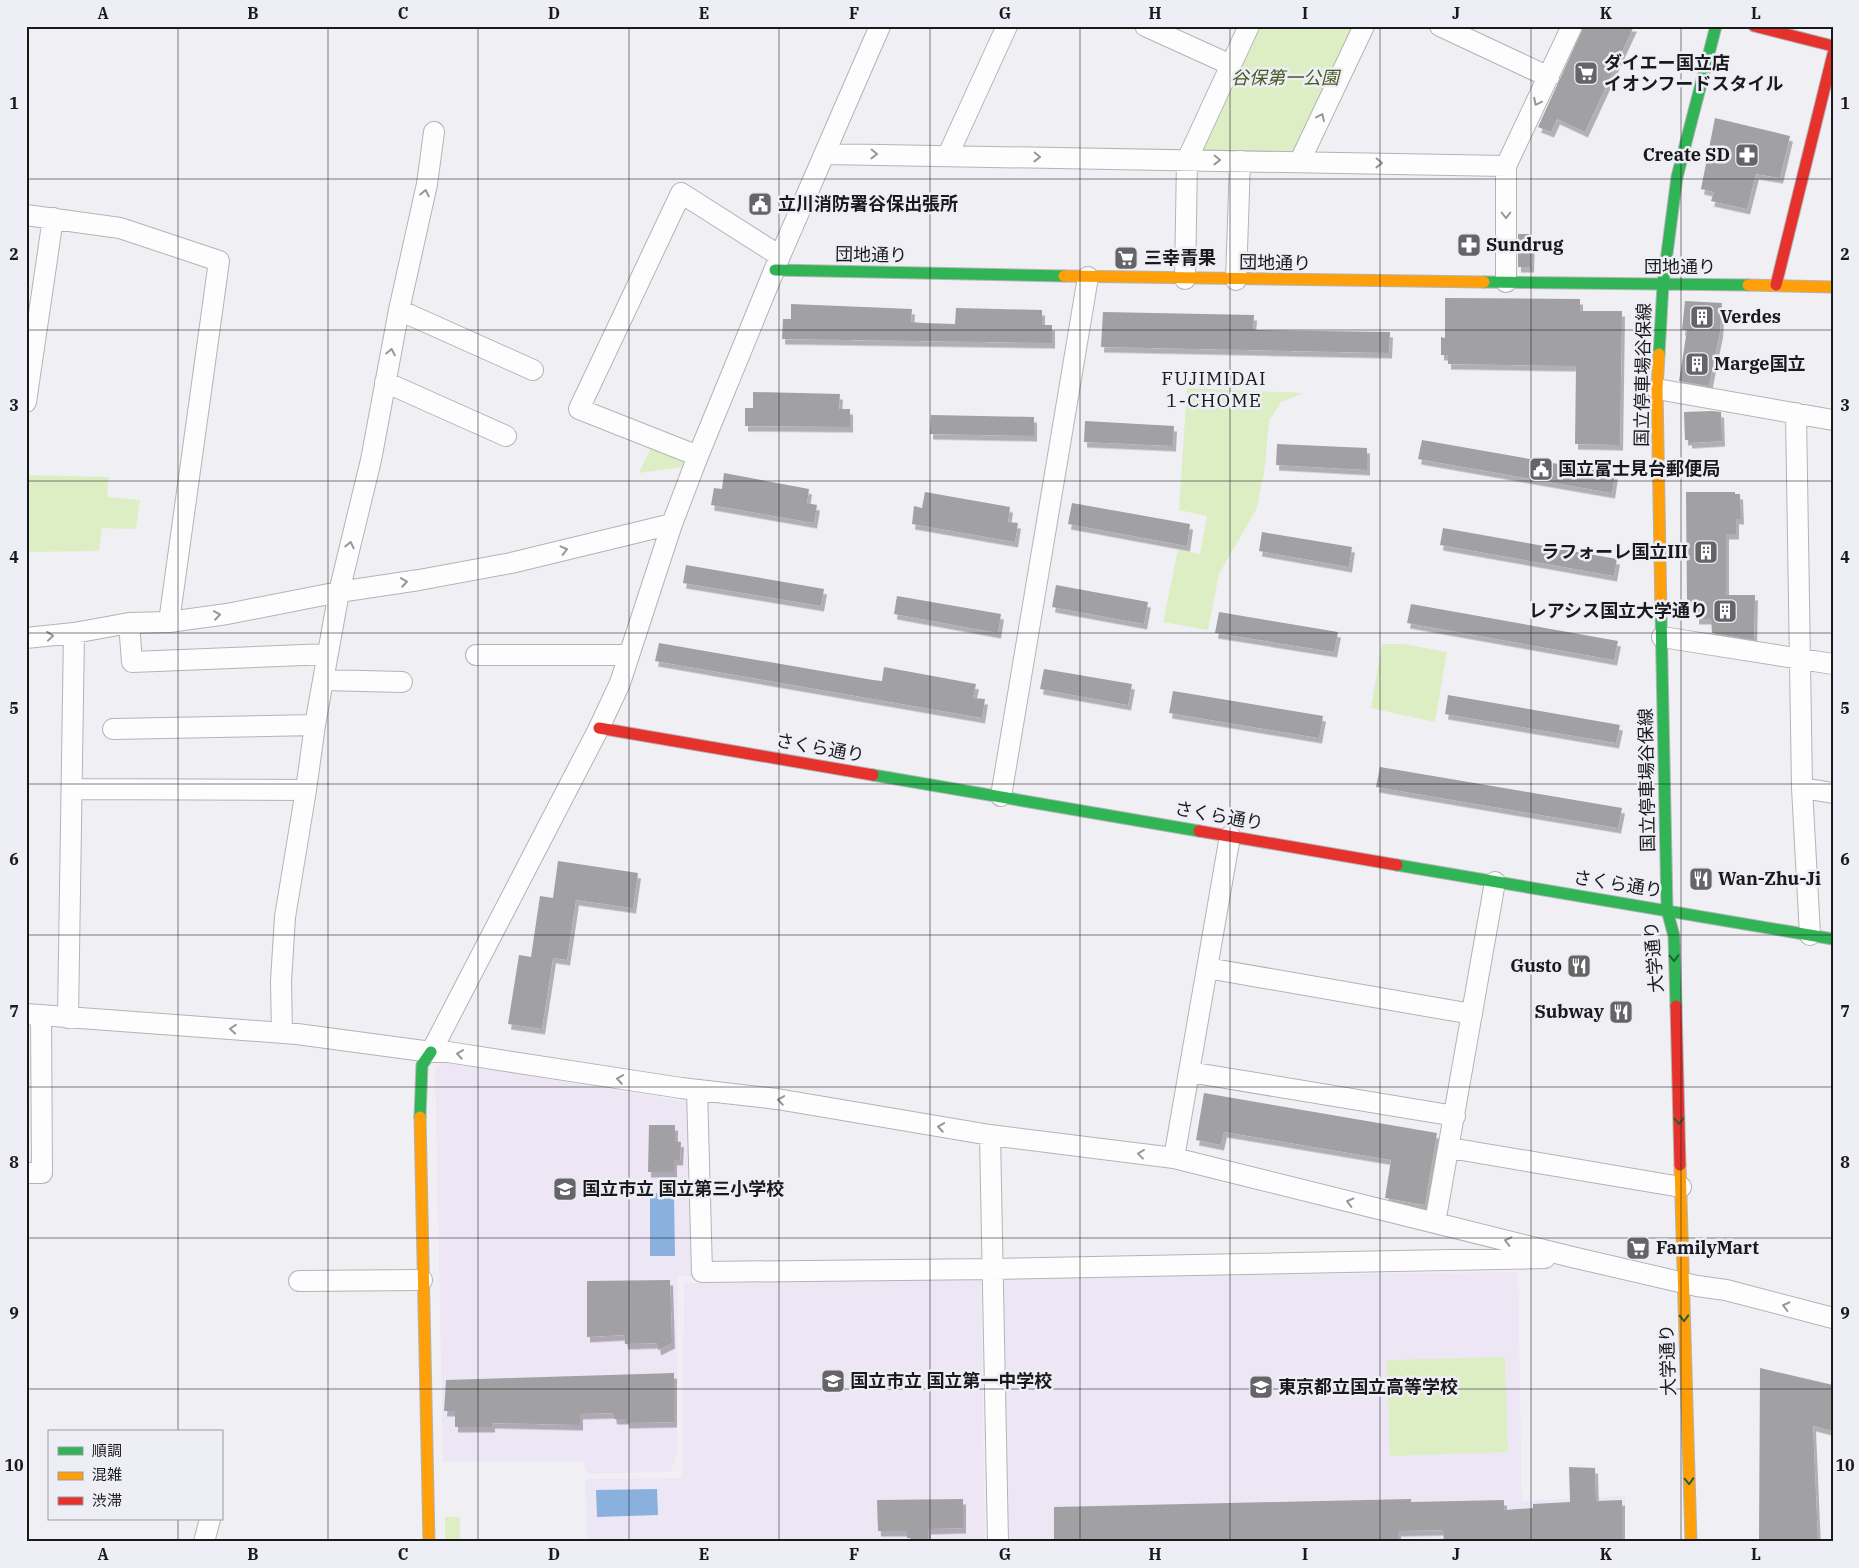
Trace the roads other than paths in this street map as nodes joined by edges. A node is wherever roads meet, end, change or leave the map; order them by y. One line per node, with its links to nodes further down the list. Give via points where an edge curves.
1 (1007, 26): 16 (street)
2 (1145, 26): 12 (street)
3 (1249, 26): 12 (street)
4 (1364, 26): 19 (street, one-way to 4)
5 (1440, 26): 13 (street)
6 (1572, 26): 13 (street)
7 (1716, 26): 28 (street, 国立停車場谷保線, via 1677,177)
8 (1754, 26): 10 (street)
9 (878, 27): 15 (street)
10 (1833, 46)
11 (1833, 54): 29 (street)
12 (1231, 65): 17 (street)
13 (1549, 77): 20 (street, one-way to 20)
14 (434, 132): 31 (street, one-way to 14, via 427,184)
15 (826, 154): 16 (street, one-way to 16); 23 (street)
16 (948, 155): 17 (street, one-way to 17)
17 (1188, 160): 18 (street, one-way to 18); 25 (street)
18 (1240, 161): 19 (street); 26 (street)
19 (1300, 162): 20 (street, one-way to 20)
20 (1506, 166): 27 (street, one-way to 27)
21 (26, 215): 22 (street)
22 (53, 218): 35 (street); 42 (street, via 120,228 219,261)
23 (778, 263): 24 (street, 団地通り); 39 (street); 39 (street, via 681,193 579,409)
24 (1088, 278): 25 (street, 団地通り); 61 (street)
25 (1185, 279): 26 (street, 団地通り)
26 (1236, 280): 27 (street, 団地通り)
27 (1506, 282): 28 (street, 団地通り)
28 (1663, 284): 29 (street, 団地通り); 34 (street, 国立停車場谷保線)
29 (1776, 285): 30 (street, 団地通り)
30 (1833, 287)
31 (399, 310): 32 (street); 33 (street, one-way to 31)
32 (533, 370)
33 (385, 382): 38 (street); 41 (street, one-way to 33, via 371,460)
34 (1657, 389): 36 (street); 45 (street, 国立停車場谷保線)
35 (26, 402)
36 (1796, 413): 37 (street); 50 (street)
37 (1833, 420)
38 (506, 436)
39 (698, 456): 40 (street)
40 (672, 524): 41 (street, one-way to 40, via 511,563); 49 (street)
41 (339, 592): 42 (street, one-way to 41); 47 (street)
42 (169, 622): 43 (street)
43 (130, 623): 44 (street); 47 (street, via 132,662)
44 (74, 633): 46 (street, one-way to 44); 58 (street)
45 (1662, 637): 50 (street); 64 (street, 国立停車場谷保線)
46 (26, 638)
47 (328, 654): 52 (street)
48 (476, 655): 49 (street)
49 (628, 655): 55 (street, via 620,683)
50 (1799, 659): 51 (street); 57 (street)
51 (1833, 664)
52 (324, 680): 53 (street); 54 (street)
53 (402, 682)
54 (315, 725): 56 (street); 59 (street)
55 (599, 728): 61 (street, さくら通り); 73 (street)
56 (113, 729)
57 (1802, 788): 60 (street); 66 (street)
58 (73, 789): 59 (street); 71 (street)
59 (306, 790): 72 (street, via 285,916 280,982)
60 (1833, 793)
61 (1001, 796): 62 (street, さくら通り)
62 (1230, 836): 63 (street, さくら通り); 68 (street)
63 (1495, 882): 64 (street, さくら通り); 69 (street)
64 (1667, 910): 65 (street, 大学通り); 66 (street, さくら通り); 81 (street, 大学通り, one-way to 81, via 1674,936)
65 (1662, 932)
66 (1810, 935): 67 (street, さくら通り)
67 (1833, 939)
68 (1207, 968): 69 (street); 74 (street)
69 (1472, 1014): 76 (street)
70 (34, 1015): 71 (street); 80 (street, via 42,1172)
71 (68, 1018): 72 (street, one-way to 71)
72 (282, 1033): 73 (street)
73 (431, 1052): 75 (street, one-way to 73); 85 (street, via 422,1064 419,1094)
74 (1189, 1072): 76 (street); 79 (street)
75 (697, 1090): 77 (street, one-way to 75); 84 (street, via 702,1272)
76 (1455, 1116): 78 (street)
77 (990, 1135): 79 (street, one-way to 77); 84 (street)
78 (1450, 1148): 81 (street); 82 (street)
79 (1174, 1158): 82 (street, one-way to 79)
80 (26, 1173)
81 (1670, 1185): 86 (street, 大学通り)
82 (1435, 1223): 83 (street, one-way to 82)
83 (1572, 1257): 84 (street); 86 (street)
84 (992, 1269): 92 (street)
85 (422, 1280): 87 (street); 91 (street)
86 (1672, 1280): 88 (street, one-way to 86, via 1726,1290); 93 (street, 大学通り, one-way to 93)
87 (299, 1281)
88 (1833, 1318)
89 (210, 1520): 90 (street)
90 (204, 1542)
91 (428, 1542)
92 (998, 1542)
93 (1691, 1542)

